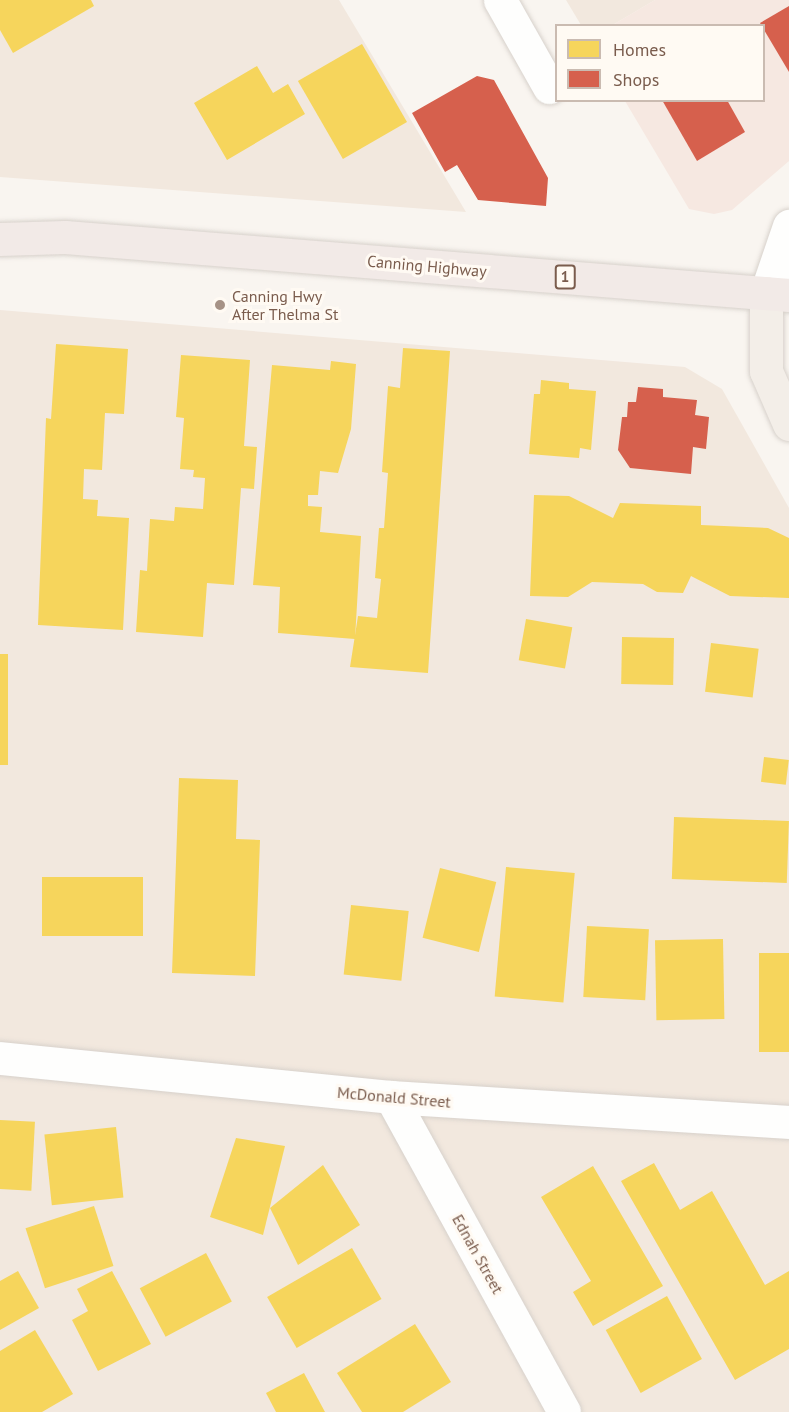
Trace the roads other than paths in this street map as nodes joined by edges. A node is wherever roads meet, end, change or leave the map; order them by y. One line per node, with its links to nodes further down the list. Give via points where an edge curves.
1 (500, 0): 2 (street)
2 (549, 87)
3 (0, 223): 5 (highway, Canning Highway / 1)
4 (789, 226): 7 (street)
5 (65, 237): 6 (highway, Canning Highway / 1); 7 (highway, Canning Highway / 1)
6 (0, 239)
7 (778, 294): 8 (main road, via 766,371)
8 (789, 424)
9 (0, 1058): 10 (street, McDonald Street)
10 (391, 1097): 11 (street, McDonald Street); 12 (street, Ednah Street)
11 (789, 1122)
12 (564, 1412)

